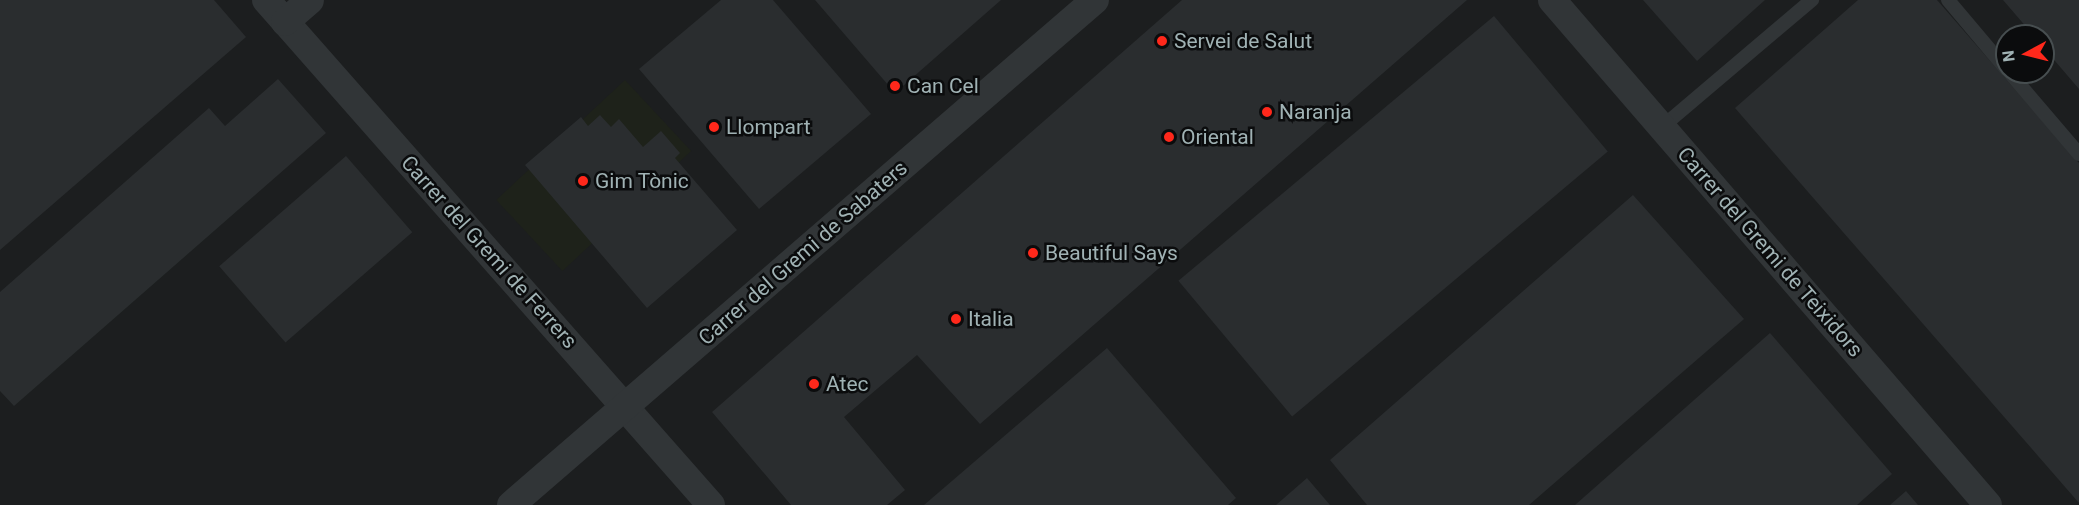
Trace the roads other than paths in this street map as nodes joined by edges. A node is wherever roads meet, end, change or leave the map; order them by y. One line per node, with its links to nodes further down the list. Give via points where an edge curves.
1 (266, 0): 7 (street, Carrer del Gremi de Ferrers)
2 (310, 0): 7 (street)
3 (1095, 0): 12 (street, Carrer del Gremi de Sabaters)
4 (1552, 0): 10 (street, Carrer del Gremi de Teixidors)
5 (1812, 0): 10 (lane)
6 (1948, 0): 8 (lane)
7 (285, 22): 12 (street, Carrer del Gremi de Ferrers)
8 (1995, 56)
9 (2019, 84): 11 (lane)
10 (1662, 127): 15 (street, Carrer del Gremi de Teixidors)
11 (2079, 154)
12 (625, 406): 13 (street, Carrer del Gremi de Sabaters); 14 (street, Carrer del Gremi de Ferrers)
13 (511, 505)
14 (711, 505)
15 (1988, 505)

